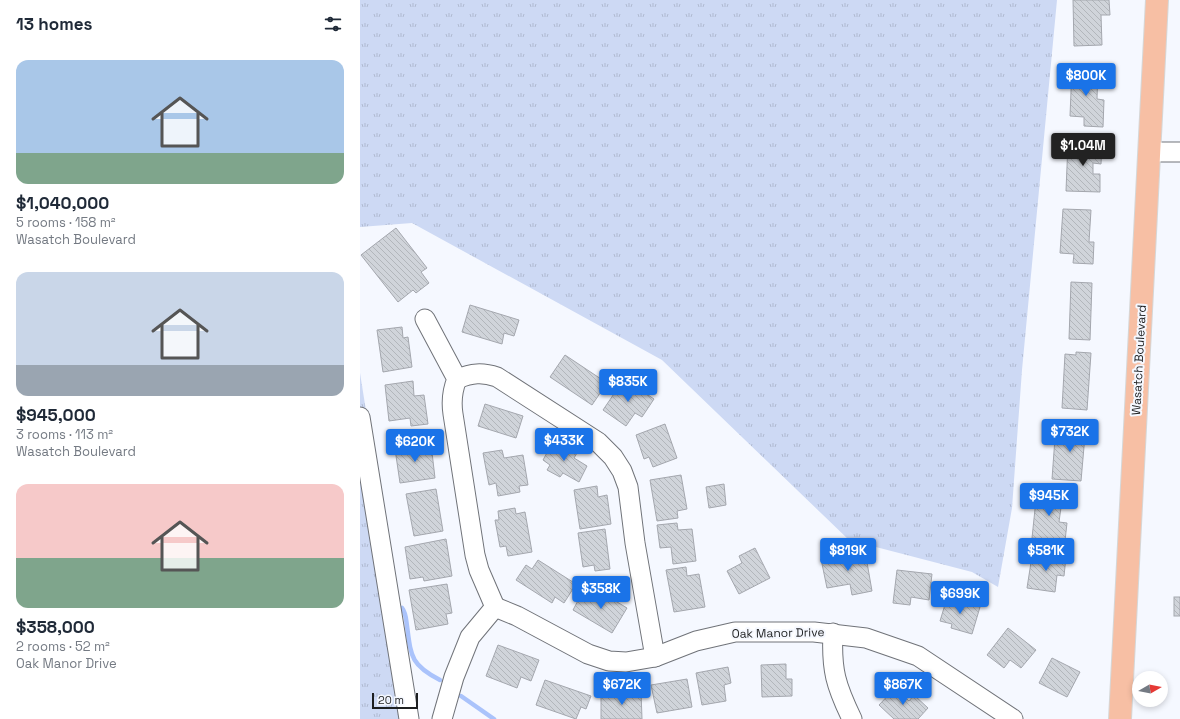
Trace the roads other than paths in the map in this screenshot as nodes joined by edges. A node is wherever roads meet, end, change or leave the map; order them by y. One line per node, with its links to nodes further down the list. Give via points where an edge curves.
1 (1157, 0): 2 (main road, Wasatch Boulevard)
2 (1150, 152): 3 (street); 14 (main road, Wasatch Boulevard)
3 (1180, 152)
4 (424, 319): 5 (street)
5 (458, 378): 7 (street, via 451,401 475,555); 9 (street, via 471,373 497,377 598,442 613,457 628,487 635,543)
6 (360, 417): 10 (street)
7 (495, 607): 9 (street, Oak Manor Drive, via 598,658 626,662); 11 (street, via 470,637)
8 (833, 633): 9 (street, Oak Manor Drive, via 735,632 696,641); 12 (street, via 831,658 835,680); 13 (street, Oak Manor Drive, via 872,640 918,656)
9 (656, 657)
10 (408, 719)
11 (442, 719)
12 (852, 719)
13 (1013, 719)
14 (1120, 719)

